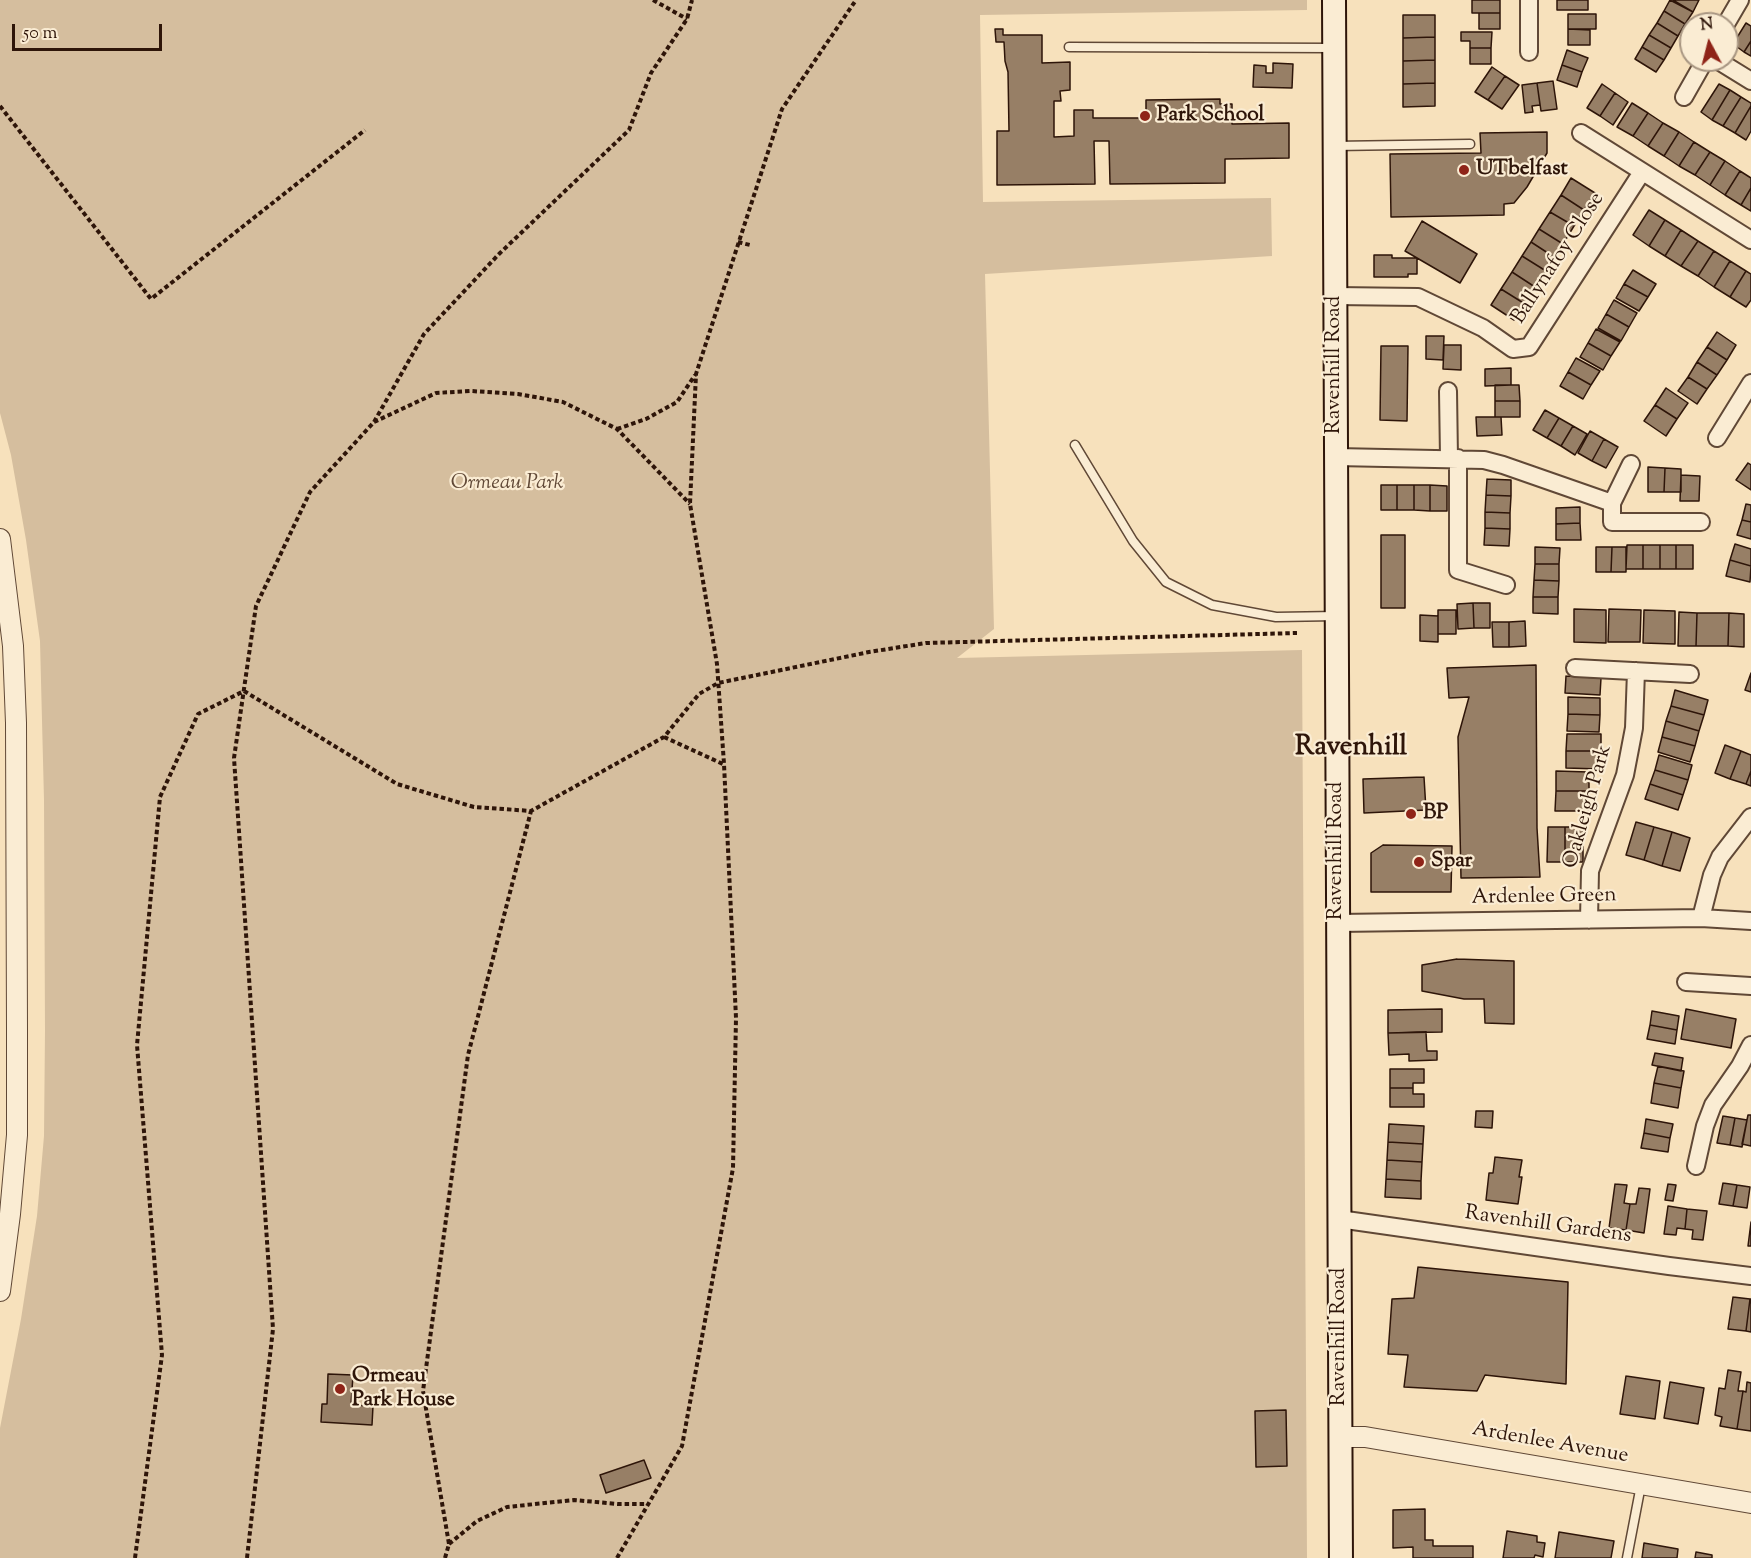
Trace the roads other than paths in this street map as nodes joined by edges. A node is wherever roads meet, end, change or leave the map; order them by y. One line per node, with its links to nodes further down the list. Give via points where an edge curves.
1 (1334, 0): 4 (main road, Ravenhill Road)
2 (1529, 0): 5 (street)
3 (1069, 47): 4 (lane)
4 (1334, 48): 12 (main road, Ravenhill Road)
5 (1529, 52)
6 (1698, 72): 9 (street)
7 (1736, 72): 8 (street)
8 (1751, 81)
9 (1684, 97)
10 (1581, 133): 13 (street)
11 (1470, 144): 12 (lane)
12 (1334, 146): 15 (main road, Ravenhill Road)
13 (1642, 171): 14 (street); 15 (street, Ballynafoy Close, via 1529,347 1514,349 1505,345 1483,328 1418,297)
14 (1751, 240)
15 (1335, 296): 20 (main road, Ravenhill Road)
16 (1751, 384): 18 (street)
17 (1448, 391): 21 (street)
18 (1717, 438)
19 (1075, 445): 27 (lane, via 1133,541 1166,582 1222,607 1276,617)
20 (1336, 457): 21 (street); 27 (main road, Ravenhill Road)
21 (1454, 458): 23 (street, via 1503,465); 26 (street, via 1458,570)
22 (1631, 464): 23 (street)
23 (1612, 503): 24 (street, via 1612,522)
24 (1701, 522)
25 (0, 539): 42 (street, via 13,646 16,723 18,1030 17,1135)
26 (1506, 585)
27 (1337, 616): 35 (main road, Ravenhill Road)
28 (1575, 668): 29 (street)
29 (1636, 671): 30 (street); 33 (street, Oakleigh Park, via 1634,728 1627,766 1590,871)
30 (1690, 674)
31 (1751, 817): 32 (street, via 1720,857)
32 (1701, 918): 33 (street, Ardenlee Green); 34 (street, Ardenlee Green)
33 (1589, 920): 35 (street, Ardenlee Green)
34 (1751, 921)
35 (1338, 923): 40 (main road, Ravenhill Road)
36 (1686, 982): 37 (street)
37 (1751, 986)
38 (1751, 1045): 39 (street, via 1713,1105)
39 (1696, 1166)
40 (1339, 1219): 41 (street, Ravenhill Gardens); 43 (main road, Ravenhill Road)
41 (1751, 1276)
42 (0, 1291)
43 (1340, 1437): 44 (street, Ardenlee Avenue, via 1365,1437); 46 (main road, Ravenhill Road)
44 (1641, 1484): 45 (street, Ardenlee Avenue); 47 (lane)
45 (1751, 1503)
46 (1341, 1558)
47 (1627, 1558)

